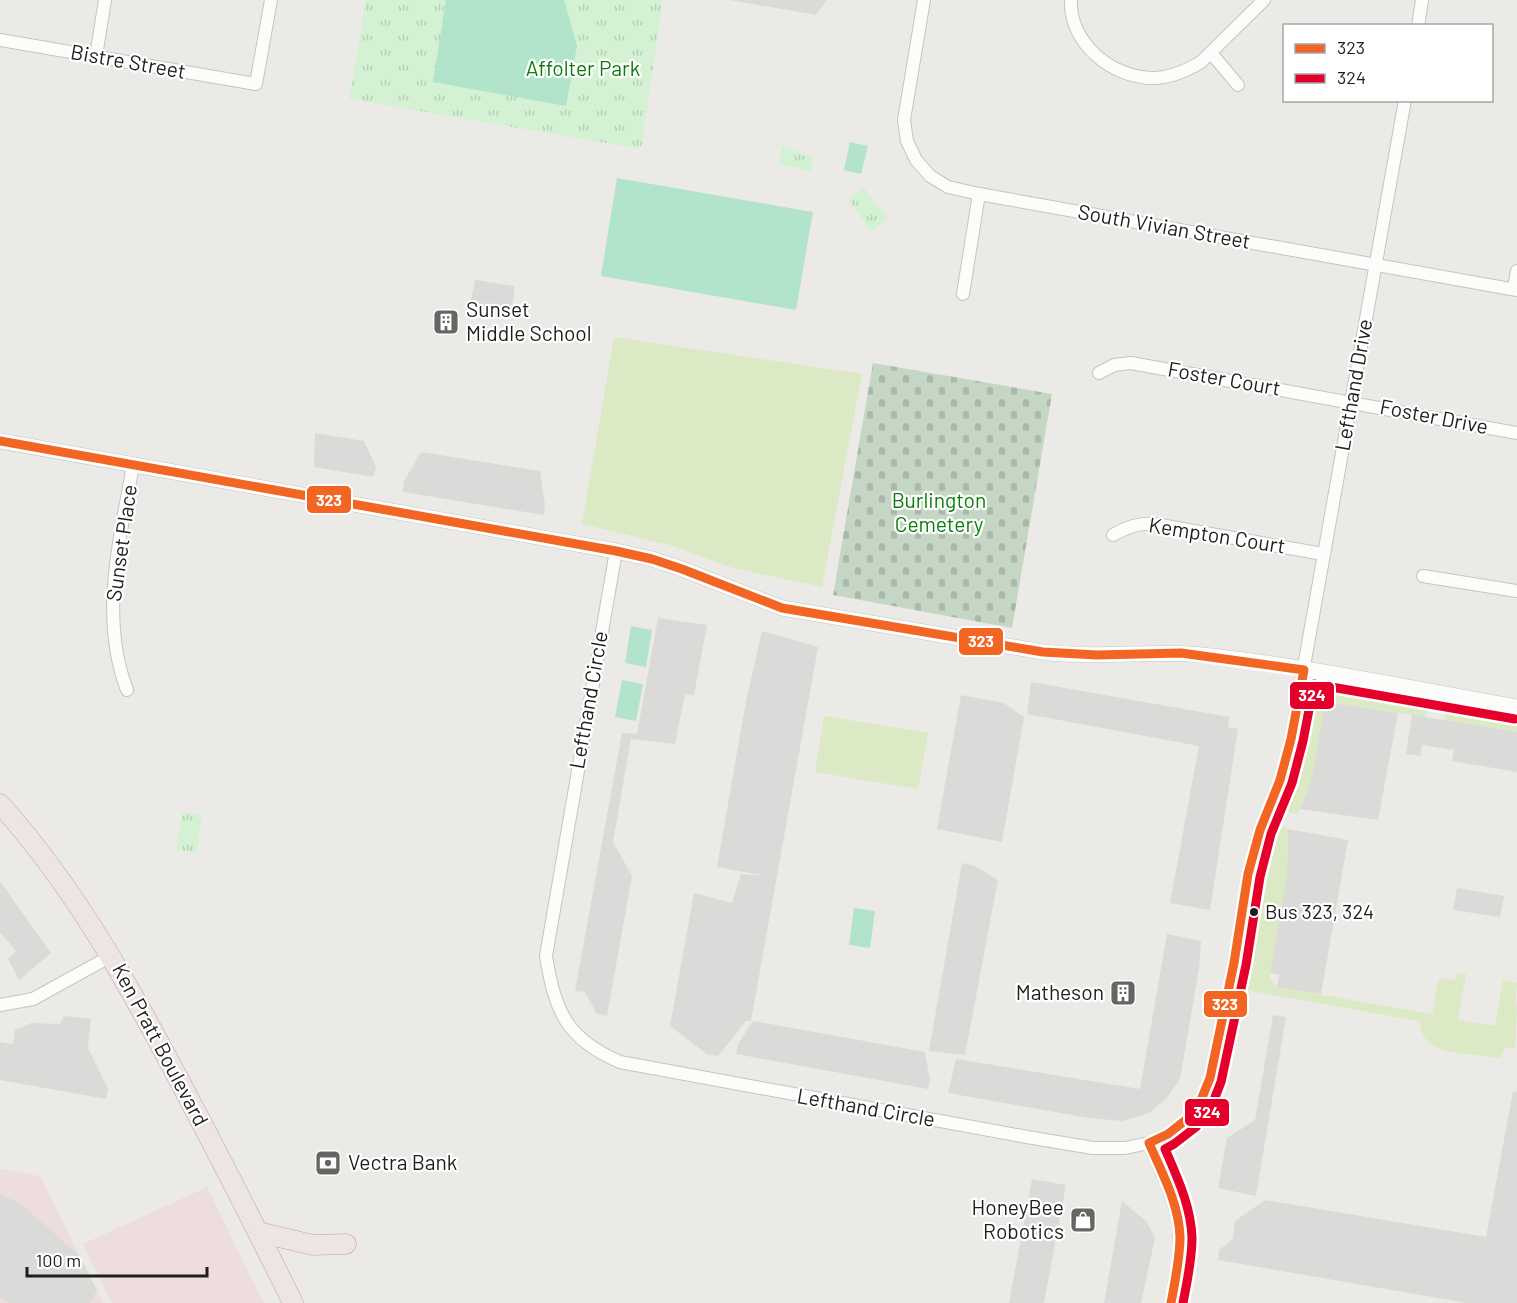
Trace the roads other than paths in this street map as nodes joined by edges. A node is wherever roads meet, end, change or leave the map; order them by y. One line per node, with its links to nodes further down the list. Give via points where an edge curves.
1 (105, 0): 10 (street)
2 (272, 0): 10 (street, Bistre Street, via 256,84)
3 (924, 0): 13 (street, South Vivian Street, via 904,120 907,141 930,176 948,187)
4 (1071, 0): 9 (street, via 1080,37 1110,67 1129,75 1169,76 1191,68)
5 (1264, 0): 9 (street)
6 (1422, 0): 7 (street)
7 (1418, 24)
8 (0, 40): 10 (street, Bistre Street)
9 (1210, 52): 11 (street)
10 (96, 56)
11 (1238, 85)
12 (1405, 102): 14 (street, Lefthand Drive)
13 (979, 194): 14 (street, South Vivian Street); 17 (street)
14 (1376, 264): 16 (street, South Vivian Street); 19 (street, Lefthand Drive)
15 (1517, 270): 16 (street)
16 (1515, 290)
17 (963, 294)
18 (1099, 373): 19 (street, Foster Court, via 1114,365 1131,363)
19 (1351, 402): 20 (street, Foster Drive); 25 (street, Lefthand Drive)
20 (1517, 433)
21 (0, 441): 22 (street)
22 (133, 465): 24 (street); 29 (street, Sunset Place, via 115,564 112,616 115,650)
23 (1113, 536): 25 (street, Kempton Court, via 1140,523 1155,524)
24 (616, 551): 28 (street, via 682,569 782,608 1065,655 1181,653); 34 (street, Lefthand Circle, via 546,956 553,995 572,1029 602,1054 656,1070 1093,1148)
25 (1323, 554): 28 (street, Lefthand Drive)
26 (1423, 576): 27 (street)
27 (1517, 591)
28 (1304, 670): 30 (street); 34 (street, Lefthand Circle, via 1280,780 1248,874 1210,1078 1187,1119)
29 (127, 690)
30 (1517, 707)
31 (0, 804): 32 (highway, Ken Pratt Boulevard, via 48,863)
32 (111, 956): 33 (street, via 33,999); 35 (highway, Ken Pratt Boulevard, via 148,1019)
33 (0, 1005)
34 (1149, 1143): 38 (street, via 1179,1228)
35 (258, 1232): 36 (highway, via 313,1245); 37 (highway, Ken Pratt Boulevard)
36 (346, 1244)
37 (293, 1303)
38 (1171, 1303)

